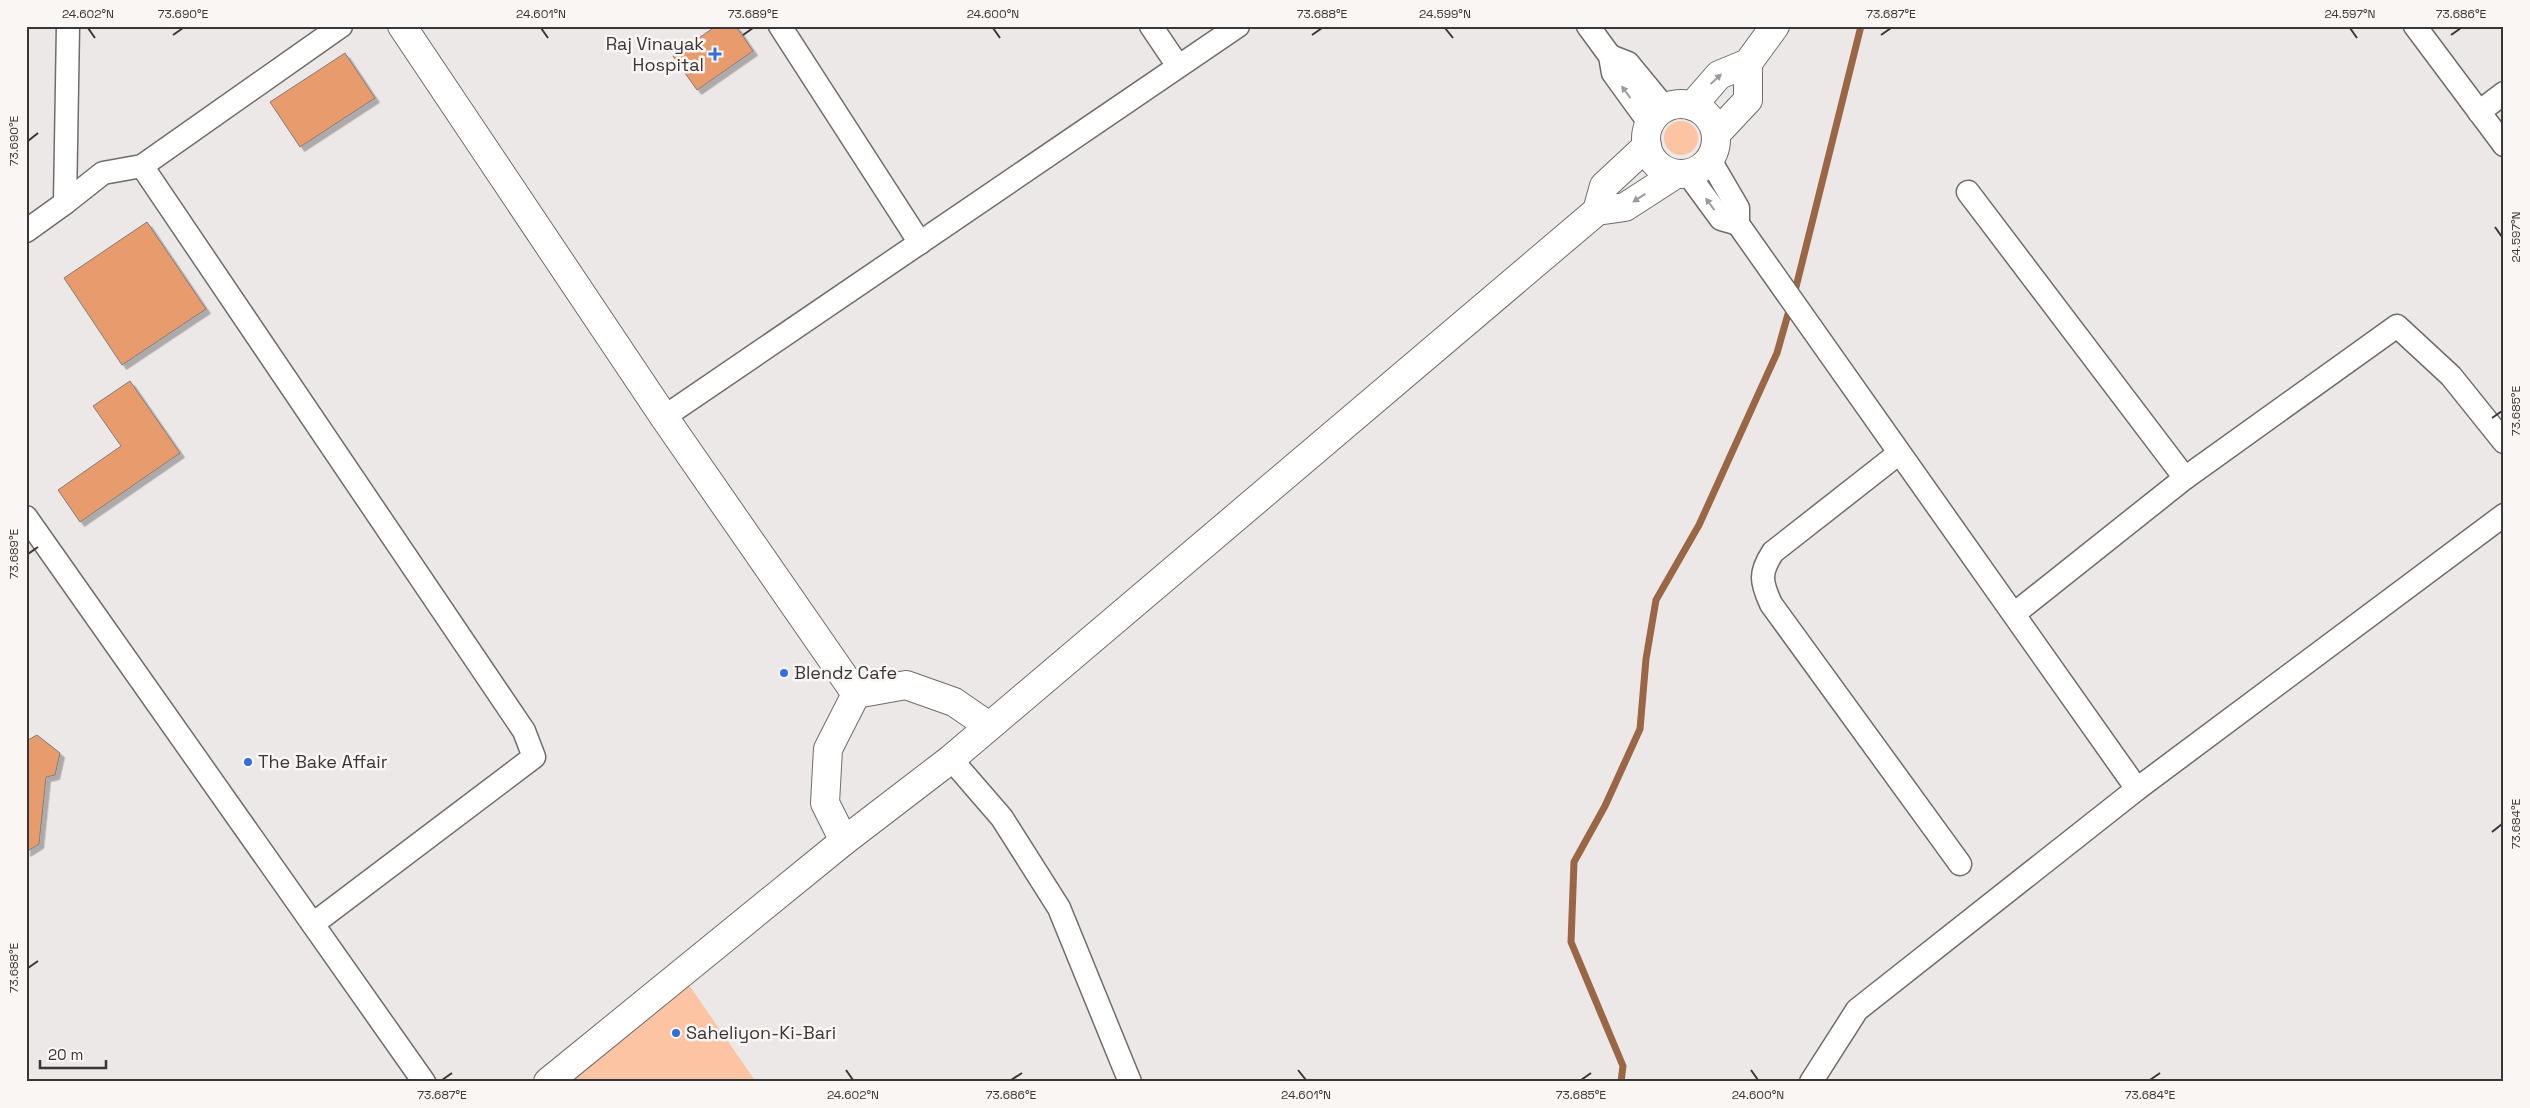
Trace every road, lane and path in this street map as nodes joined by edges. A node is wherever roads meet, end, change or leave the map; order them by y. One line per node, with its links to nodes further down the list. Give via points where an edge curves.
1 (68, 26): 20 (street)
2 (342, 26): 18 (street)
3 (402, 26): 24 (main road)
4 (780, 26): 23 (street)
5 (1151, 26): 11 (street)
6 (1238, 26): 11 (street)
7 (1588, 26): 15 (street, via 1610,56 1613,73)
8 (1775, 26): 10 (main road)
9 (2415, 26): 14 (street)
10 (1748, 63): 13 (main road, one-way to 10, via 1719,75); 17 (main road, via 1748,100)
11 (1178, 66): 23 (street)
12 (2504, 93): 14 (street)
13 (1692, 106): 15 (main road, via 1673,105); 17 (main road, via 1708,116)
14 (2479, 112): 16 (street)
15 (1654, 126): 17 (main road, via 1657,165); 21 (main road, via 1604,186)
16 (2504, 144)
17 (1697, 160): 21 (main road, one-way to 21, via 1625,207); 26 (street, via 1721,219 1738,224)
18 (142, 166): 20 (street, via 103,173); 37 (street, via 524,731 534,757)
19 (1968, 192): 27 (street)
20 (66, 203): 22 (street)
21 (1597, 211): 32 (main road)
22 (26, 231)
23 (920, 243): 24 (street)
24 (664, 417): 31 (main road)
25 (2504, 442): 27 (street, via 2451,376 2397,326)
26 (1898, 454): 30 (street); 36 (street, via 1773,552 1764,565 1762,585 1771,604)
27 (2185, 478): 30 (street)
28 (2504, 515): 34 (street)
29 (26, 517): 37 (street)
30 (2014, 614): 34 (street)
31 (856, 694): 32 (main road, via 906,685 954,702); 35 (main road, via 828,749 825,803)
32 (989, 726): 33 (main road)
33 (950, 759): 35 (main road); 40 (street, via 1002,818 1059,908)
34 (2137, 789): 41 (street, via 1857,1010)
35 (844, 841): 39 (main road)
36 (1960, 864)
37 (313, 924): 38 (street)
38 (424, 1082)
39 (548, 1082)
40 (1130, 1082)
41 (1811, 1082)

